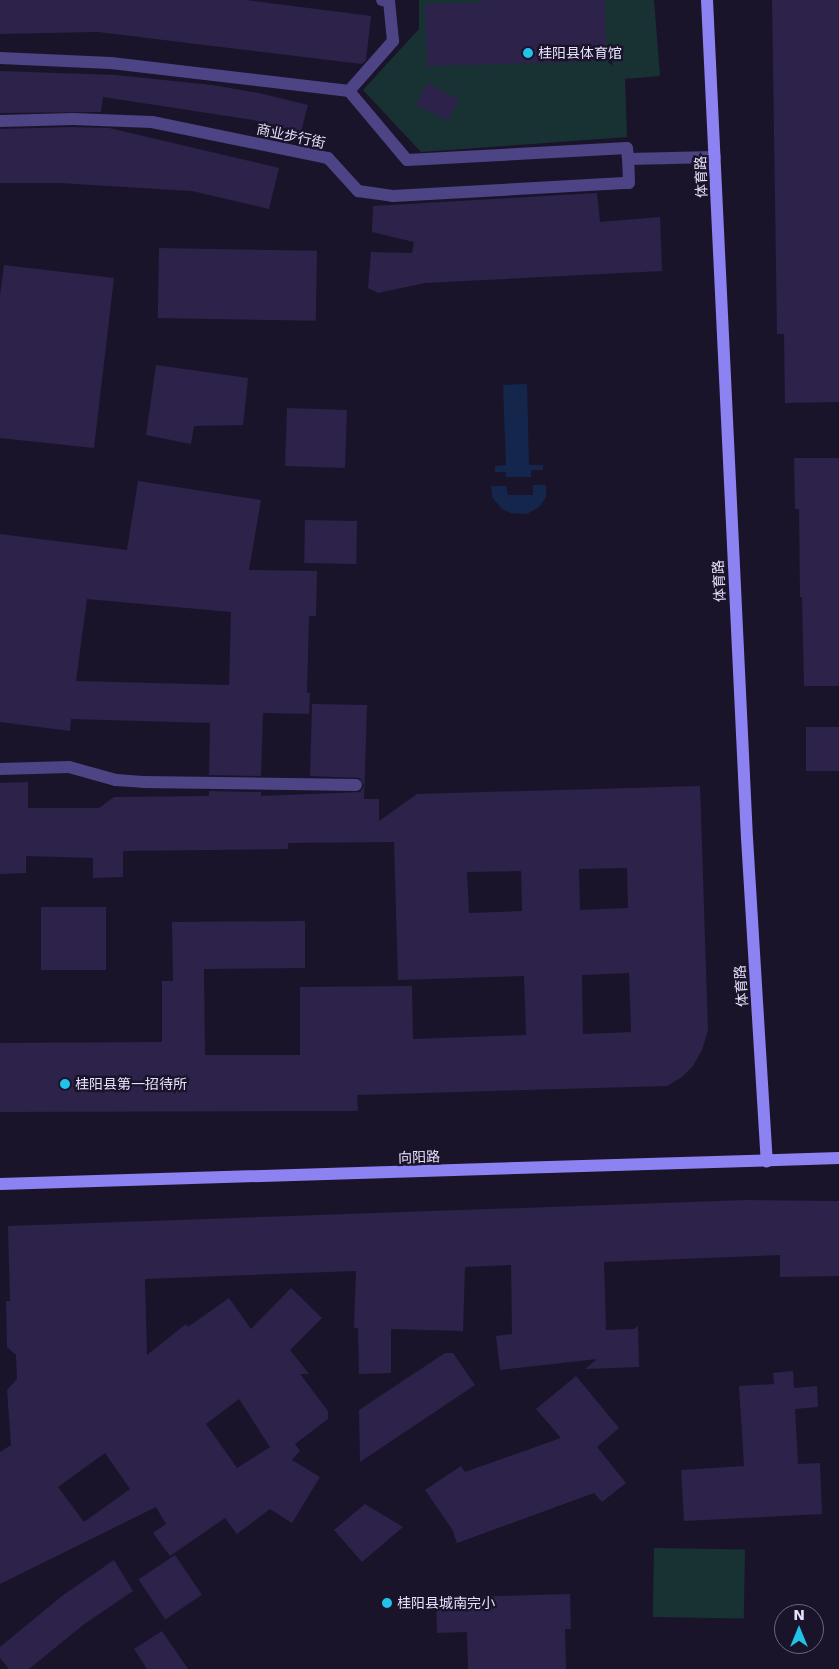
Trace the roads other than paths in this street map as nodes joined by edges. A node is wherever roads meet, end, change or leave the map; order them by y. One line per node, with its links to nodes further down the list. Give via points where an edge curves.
1 (382, 0): 4 (street, via 389,1 393,41)
2 (708, 0): 6 (street, 体育路)
3 (0, 58): 4 (street, via 111,63)
4 (349, 91): 7 (street, via 407,160 627,148)
5 (0, 121): 7 (street, 商业步行街, via 152,122 328,158 358,191 393,196 629,183)
6 (715, 157): 7 (street); 11 (street, 体育路, via 746,838)
7 (628, 159)
8 (0, 769): 9 (street, via 69,767 116,780 143,782)
9 (356, 785)
10 (839, 1158): 11 (street, 向阳路)
11 (767, 1161): 12 (street, 向阳路)
12 (0, 1184)

